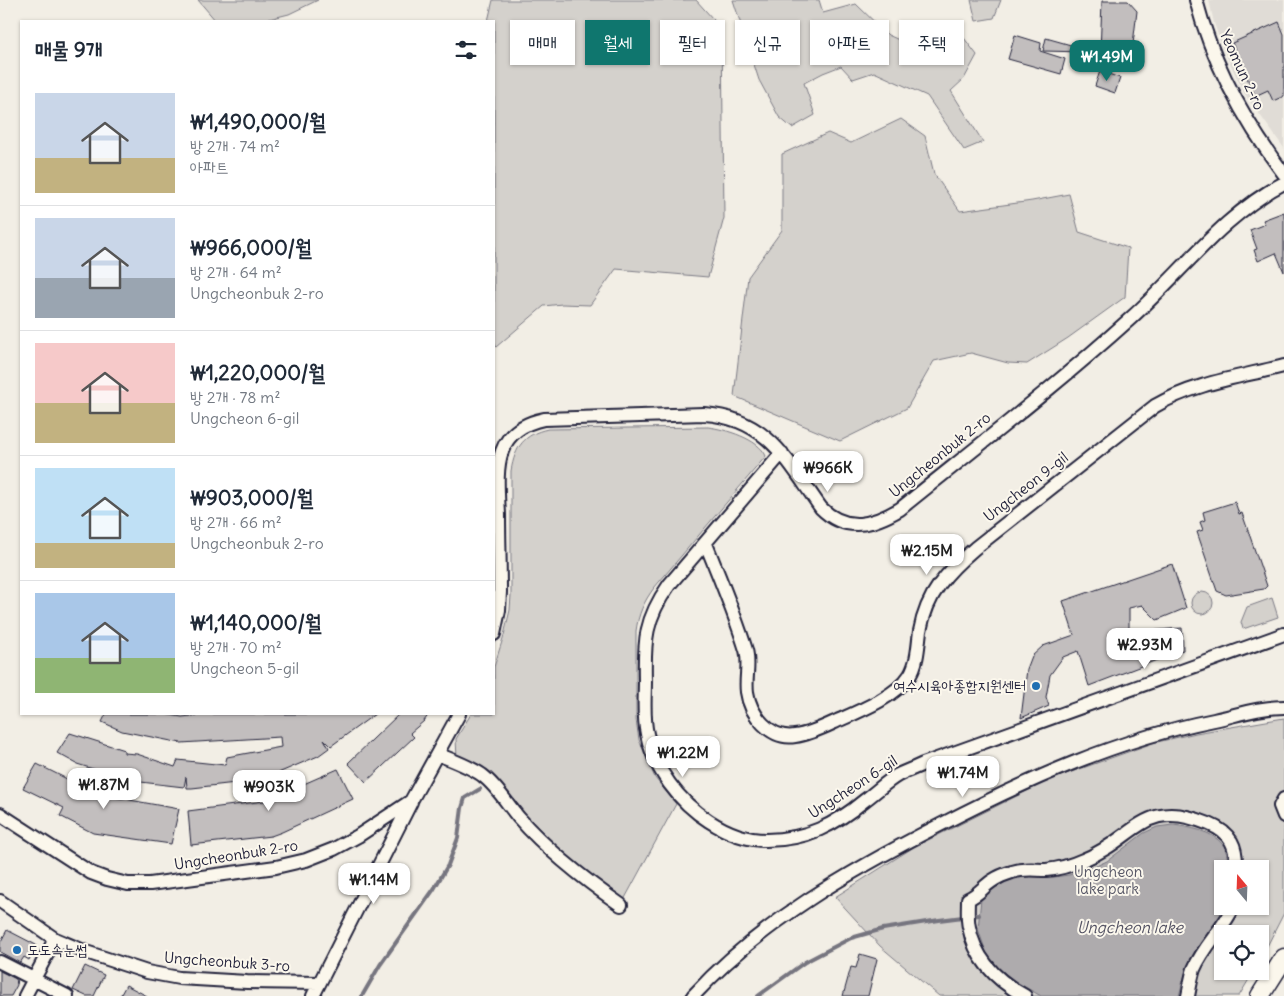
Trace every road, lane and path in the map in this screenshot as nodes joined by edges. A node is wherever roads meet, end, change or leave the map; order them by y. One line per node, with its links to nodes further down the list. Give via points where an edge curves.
1 (1196, 0): 2 (street, Yeomun 2-ro, via 1211,48 1230,89 1253,130)
2 (1284, 174)
3 (1284, 183): 5 (street, Ungcheonbuk 2-ro, via 1236,214 1109,338 892,514 862,524 833,518)
4 (1284, 366): 6 (street, Ungcheon 9-gil, via 1191,388 1155,406 956,563 941,580 924,613 917,658 911,674 897,691 808,733 785,736 770,730 754,714 746,690 746,652)
5 (782, 453): 6 (street, Ungcheon 6-gil); 7 (street, Ungcheonbuk 2-ro, via 754,429 713,415 544,418 524,425 507,440 498,462 500,592)
6 (706, 544): 8 (street, Ungcheon 6-gil, via 669,584 657,602 646,632 647,732 658,766 683,800 701,816 739,836 765,840 808,834 845,816 899,774)
7 (495, 629)
8 (1284, 634)
9 (1284, 707): 28 (street, via 1203,722 1126,745 1031,780 980,804 910,840 791,910 727,961)
10 (458, 715): 11 (street, Ungcheonbuk 2-ro)
11 (437, 754): 13 (street, Ungcheonbuk 2-ro); 18 (street, via 490,782 520,819 562,860)
12 (1284, 798): 15 (street, via 1280,806)
13 (411, 801): 14 (street, Ungcheonbuk 2-ro, via 358,836 306,860 150,884 128,884 91,873); 24 (street)
14 (0, 814)
15 (1284, 816)
16 (1235, 860): 29 (street, via 1234,845 1227,834 1199,820 1170,814 1142,822 1102,851 1082,860 1055,869 1024,869 991,881 976,896 968,899 969,927 986,965 1000,981)
17 (0, 901): 20 (street, Ungcheonbuk 3-ro)
18 (621, 905)
19 (1230, 915): 30 (street, via 1206,947 1195,969)
20 (55, 939): 23 (street); 24 (street, Ungcheonbuk 3-ro, via 155,974 179,978)
21 (1284, 958): 31 (street)
22 (0, 962): 23 (street)
23 (34, 979): 25 (street); 26 (street)
24 (320, 983): 27 (street)
25 (25, 996)
26 (67, 996)
27 (313, 996)
28 (694, 996)
29 (1025, 996)
30 (1188, 996)
31 (1260, 996)

